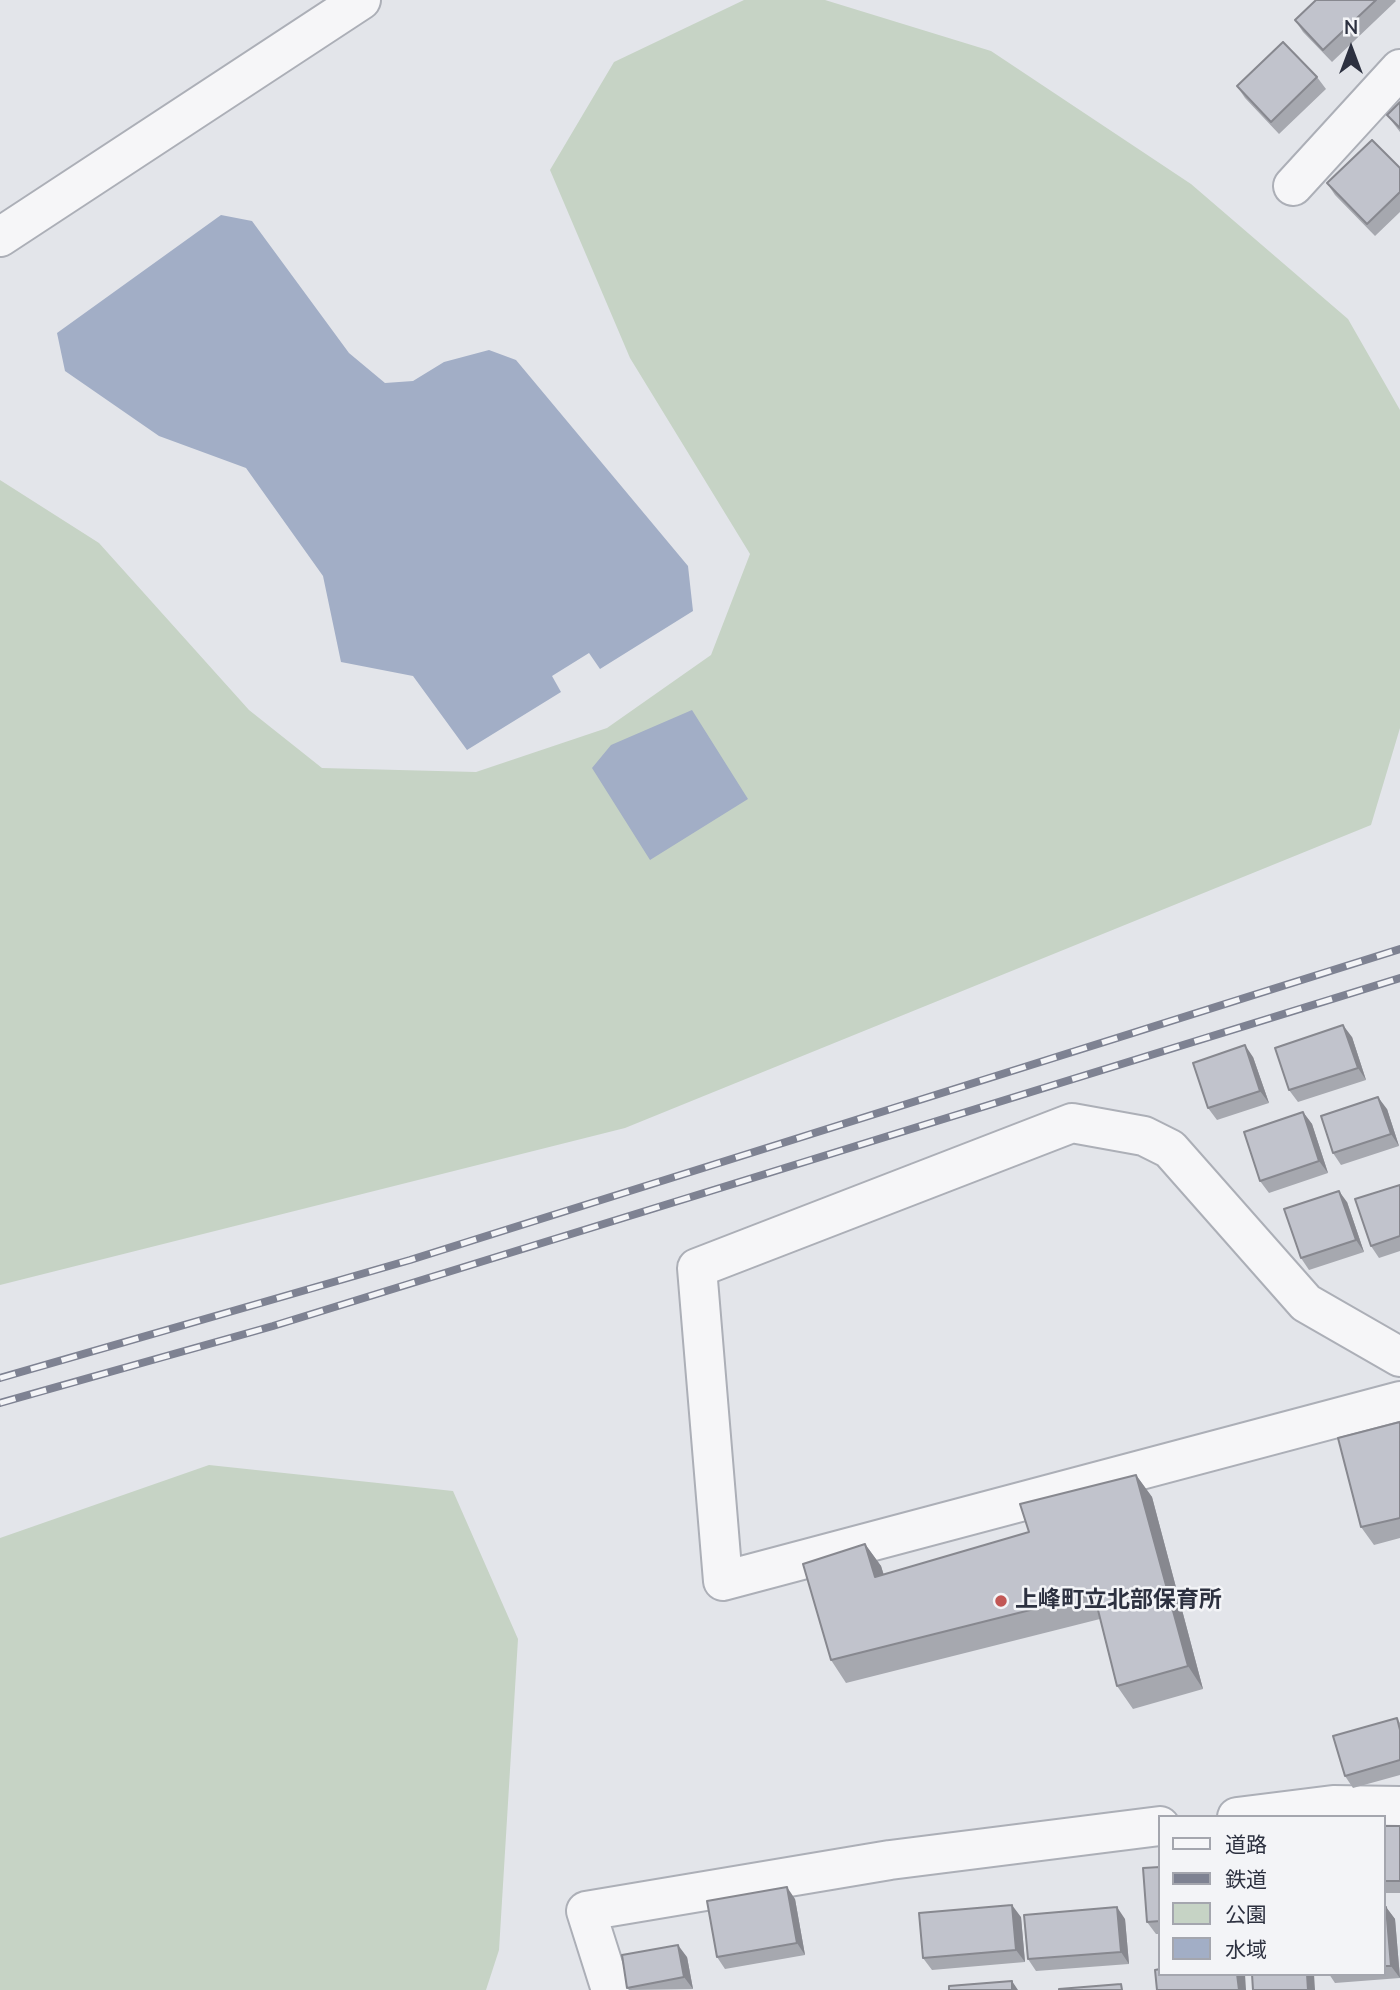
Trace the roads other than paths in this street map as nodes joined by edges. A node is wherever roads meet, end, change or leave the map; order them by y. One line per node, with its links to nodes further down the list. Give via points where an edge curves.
1 (361, 0): 4 (street)
2 (1400, 69): 3 (street)
3 (1293, 186)
4 (0, 237)
5 (1400, 1357): 6 (street, via 1306,1303 1170,1149 1144,1136 1072,1123 697,1268 723,1581)
6 (1400, 1401)
7 (1400, 1806): 8 (street, via 1333,1805)
8 (1253, 1815)
9 (1158, 1826): 10 (street, via 890,1860 586,1911)
10 (611, 1990)

